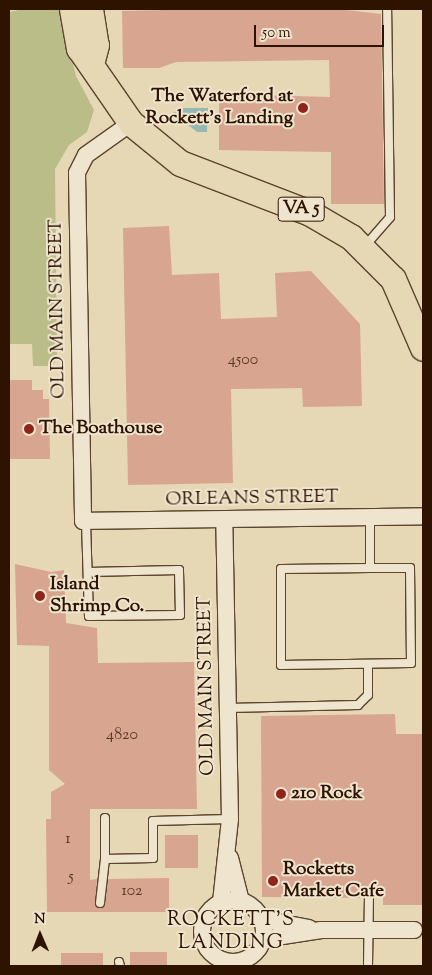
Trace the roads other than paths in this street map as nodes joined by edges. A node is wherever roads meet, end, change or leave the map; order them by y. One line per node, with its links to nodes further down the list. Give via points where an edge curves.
1 (72, 9): 4 (main road, VA 5, via 79,48)
2 (90, 9): 4 (main road, VA 5, via 96,45)
3 (387, 9): 6 (lane, via 390,217)
4 (92, 60): 5 (main road, VA 5, via 99,81)
5 (131, 123): 6 (main road, VA 5, via 180,162 310,213); 10 (street, OLD MAIN STREET, via 86,155 77,173)
6 (364, 248): 7 (main road, VA 5, via 393,279)
7 (423, 348)
8 (423, 516): 9 (street, ORLEANS STREET)
9 (370, 517): 11 (street, ORLEANS STREET); 12 (lane)
10 (84, 520): 11 (street, ORLEANS STREET); 13 (lane)
11 (224, 520): 15 (street, OLD MAIN STREET)
12 (370, 568): 14 (lane, via 410,568 411,663); 14 (lane, via 281,569 281,665)
13 (88, 572): 13 (lane, via 89,616 180,615 179,570)
14 (368, 664): 15 (lane, via 368,695 358,705)
15 (228, 708): 17 (street, OLD MAIN STREET)
16 (105, 818): 19 (lane)
17 (230, 819): 18 (street, OLD MAIN STREET); 19 (lane, via 153,821 153,858)
18 (229, 851): 21 (street, OLD MAIN STREET); 22 (street, OLD MAIN STREET)
19 (105, 859): 23 (lane)
20 (369, 898): 26 (lane)
21 (241, 901): 22 (street); 24 (street)
22 (221, 902): 29 (street, via 207,914 202,931 207,948)
23 (100, 903)
24 (262, 919): 25 (street); 28 (street)
25 (321, 930): 26 (street); 28 (street)
26 (368, 930): 27 (street); 31 (lane)
27 (414, 930)
28 (264, 939): 30 (street, via 252,956)
29 (222, 963): 30 (street)
30 (241, 964)
31 (368, 966)

